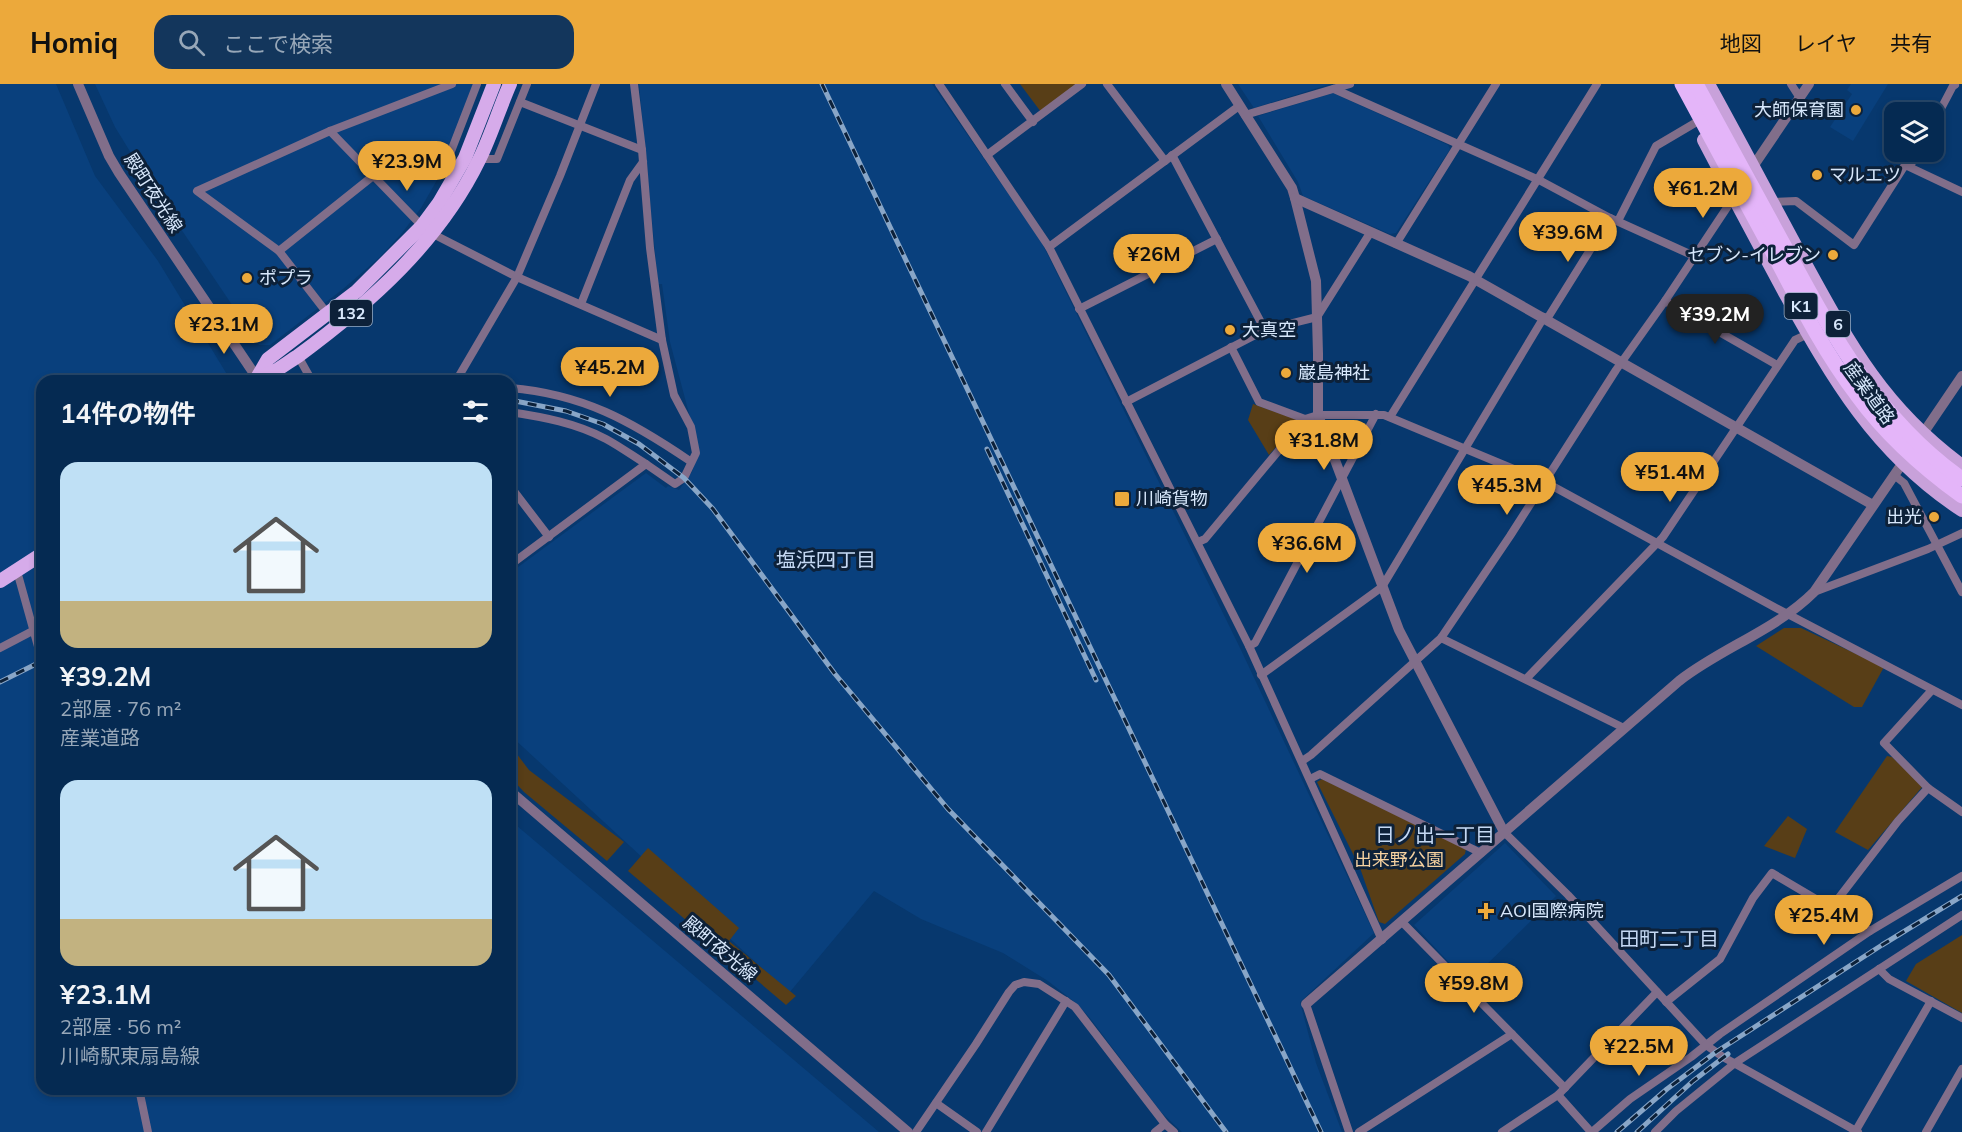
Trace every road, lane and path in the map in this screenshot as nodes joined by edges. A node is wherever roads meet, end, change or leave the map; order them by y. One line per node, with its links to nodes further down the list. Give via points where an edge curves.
1 (78, 84): 71 (street, 殿町夜光線, via 114,165)
2 (452, 84): 31 (street)
3 (527, 84): 25 (street)
4 (596, 84): 30 (street)
5 (634, 84): 33 (street)
6 (939, 84): 34 (street)
7 (1005, 84): 28 (street)
8 (1082, 84): 28 (street)
9 (1107, 84): 35 (street)
10 (1226, 84): 27 (street)
11 (1350, 84): 23 (street)
12 (1496, 84): 32 (street)
13 (1597, 84): 43 (street)
14 (1674, 84): 29 (main road, 産業道路 / 6)
15 (1682, 84): 96 (highway, K1, bridge, via 1845,380 1902,447)
16 (1696, 84): 93 (highway, K1, bridge, via 1851,363 1899,424)
17 (1708, 84): 40 (main road, 産業道路 / 6)
18 (1791, 84): 24 (street)
19 (1809, 84): 24 (street)
20 (485, 85): 41 (street); 49 (highway, 132, via 465,158)
21 (509, 85): 36 (highway, 132)
22 (1955, 85): 26 (street)
23 (1334, 89): 27 (street); 32 (street)
24 (1800, 98): 40 (street)
25 (520, 102): 30 (street); 36 (street, via 497,159)
26 (1944, 102)
27 (1242, 110): 35 (street); 46 (street)
28 (1033, 122): 34 (street)
29 (1695, 123): 45 (main road, 産業道路 / 6); 48 (street, via 1656,147)
30 (580, 126): 33 (street); 56 (street)
31 (330, 131): 42 (street); 54 (street, via 197,191)
32 (1458, 145): 43 (street); 52 (street)
33 (642, 150): 37 (street)
34 (987, 155): 53 (street)
35 (1168, 158): 51 (street); 53 (street)
36 (480, 159): 49 (highway, 132, via 460,195)
37 (643, 162): 59 (street, via 630,180); 66 (street)
38 (1912, 162): 39 (street)
39 (1910, 166): 44 (street); 47 (street, via 1905,165 1854,245 1796,201)
40 (1753, 167): 45 (street); 47 (main road, 産業道路 / 6)
41 (442, 172)
42 (373, 176): 49 (street); 54 (street)
43 (1539, 180): 48 (street); 57 (street)
44 (1962, 192)
45 (1734, 197): 55 (street); 65 (main road, 産業道路 / 6)
46 (1295, 198): 50 (street); 62 (street, via 1314,271)
47 (1771, 202): 85 (main road, 産業道路 / 6, via 1860,360)
48 (1614, 220): 55 (street); 63 (street)
49 (428, 230): 56 (street); 61 (highway, 132); 68 (highway, 132, via 402,270)
50 (1370, 232): 52 (street); 62 (street)
51 (1216, 239): 60 (street); 64 (street)
52 (1396, 244): 57 (street)
53 (1049, 247): 60 (street)
54 (279, 251): 61 (street)
55 (1694, 256): 58 (street)
56 (517, 277): 59 (street); 75 (street)
57 (1475, 279): 63 (street); 82 (street)
58 (1665, 301): 69 (street); 70 (street)
59 (581, 304): 66 (street)
60 (1079, 309): 78 (street)
61 (327, 313): 72 (highway, 132, via 268,359)
62 (1317, 317): 64 (street); 81 (street)
63 (1546, 318): 69 (street); 86 (street)
64 (1265, 330): 67 (street)
65 (1808, 334): 70 (street, via 1795,340); 88 (main road, 産業道路 / 6, via 1850,402)
66 (662, 340): 87 (street, via 674,395 690,427 696,453)
67 (1231, 346): 78 (street); 83 (street, via 1259,402)
68 (298, 356): 73 (highway, 132); 74 (street)
69 (1623, 362): 84 (street); 94 (street)
70 (1778, 365): 84 (street)
71 (254, 375)
72 (260, 375)
73 (266, 375)
74 (309, 375)
75 (460, 375)
76 (1962, 376): 85 (street)
77 (516, 388): 87 (street, via 597,406 652,435)
78 (1126, 402): 101 (street)
79 (516, 413): 89 (street, via 559,421 605,438)
80 (1376, 414): 81 (street); 82 (street); 92 (street)
81 (1318, 415): 83 (street); 92 (street)
82 (1390, 417): 86 (street)
83 (1305, 419): 101 (street, via 1205,539)
84 (1736, 426): 97 (street); 102 (street)
85 (1922, 434): 88 (street); 90 (main road, 産業道路 / 6)
86 (1463, 449): 94 (street); 108 (street)
87 (690, 461): 89 (street, via 684,478 675,484)
88 (1903, 463): 91 (street); 98 (main road, 産業道路 / 6)
89 (646, 464): 100 (street)
90 (1962, 466)
91 (1894, 476): 97 (street); 103 (street, via 1904,483)
92 (1342, 479): 108 (street); 115 (street, via 1255,643)
93 (1962, 479)
94 (1545, 482): 102 (street); 114 (street)
95 (516, 494): 100 (street)
96 (1962, 496)
97 (1874, 505): 109 (street)
98 (1962, 510)
99 (1962, 533): 103 (street)
100 (549, 537): 105 (street)
101 (1198, 542): 115 (street)
102 (1657, 543): 111 (street); 119 (street)
103 (1938, 545): 109 (street); 110 (street)
104 (36, 558): 106 (highway)
105 (516, 561)
106 (17, 571): 107 (highway); 112 (street)
107 (0, 581)
108 (1382, 586): 117 (street); 118 (street)
109 (1814, 592): 111 (street)
110 (1962, 592)
111 (1789, 614): 120 (street); 122 (street, via 1700,664)
112 (36, 623)
113 (36, 629): 116 (street)
114 (1441, 638): 117 (street); 119 (street)
115 (1249, 646): 118 (street)
116 (0, 648)
117 (1414, 661): 123 (street); 128 (street)
118 (1261, 675): 123 (street)
119 (1526, 679): 122 (street)
120 (1932, 690): 121 (street); 125 (street, via 1884,743)
121 (1962, 705)
122 (1624, 728): 128 (street)
123 (1302, 760): 124 (street)
124 (1310, 779): 129 (street, via 1320,774); 135 (street)
125 (1928, 788): 127 (street); 131 (street)
126 (516, 796): 153 (street, 殿町夜光線)
127 (1962, 812)
128 (1504, 832): 129 (street); 137 (street)
129 (1481, 853): 133 (street)
130 (1962, 876): 134 (street)
131 (1831, 908): 134 (street); 140 (street, via 1772,873 1753,898 1720,959)
132 (1962, 915): 136 (street)
133 (1402, 922): 135 (street); 143 (street)
134 (1870, 931): 144 (street)
135 (1382, 940): 141 (street)
136 (1879, 969): 139 (street, via 1889,979); 145 (street)
137 (1657, 992): 140 (street); 147 (street)
138 (1066, 1001): 150 (street, via 1039,984 1015,985); 151 (street, via 1081,1014); 156 (street)
139 (1931, 1001): 142 (street); 164 (street)
140 (1666, 1002): 144 (street)
141 (1306, 1004): 159 (street)
142 (1962, 1018)
143 (1512, 1034): 147 (street); 160 (street)
144 (1706, 1045): 145 (street); 162 (street)
145 (1735, 1063): 163 (street); 164 (street)
146 (1962, 1069): 165 (street)
147 (1565, 1088): 149 (street)
148 (140, 1095): 152 (street)
149 (1558, 1095): 161 (street); 162 (street)
150 (936, 1102): 154 (street); 155 (street)
151 (1165, 1124): 157 (street); 158 (street)
152 (148, 1132)
153 (908, 1132)
154 (916, 1132)
155 (977, 1132)
156 (986, 1132)
157 (1155, 1132)
158 (1174, 1132)
159 (1349, 1132)
160 (1359, 1132)
161 (1502, 1132)
162 (1591, 1132)
163 (1655, 1132)
164 (1856, 1132)
165 (1926, 1132)

